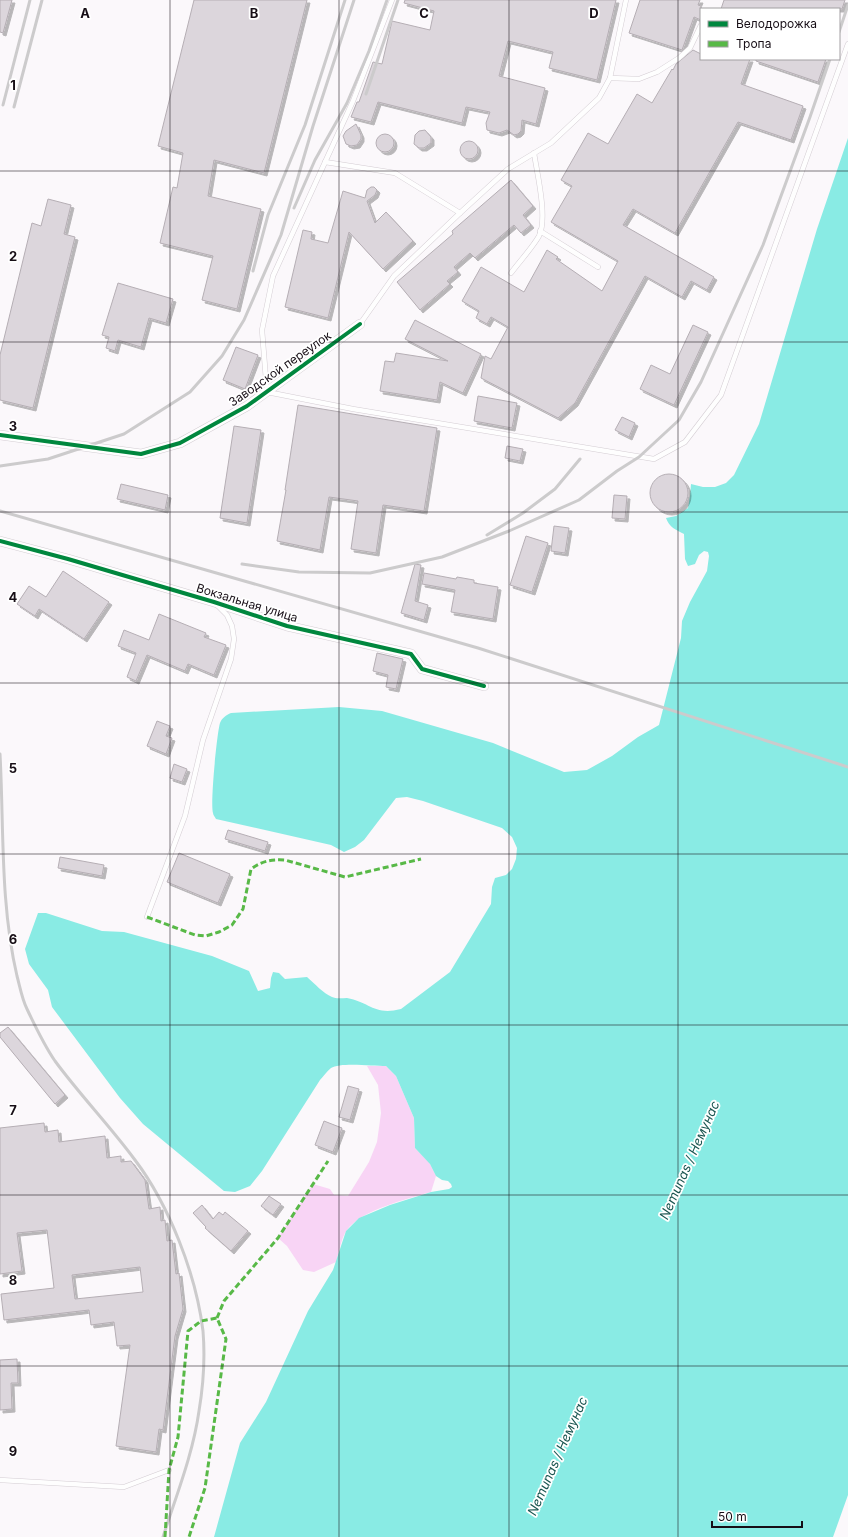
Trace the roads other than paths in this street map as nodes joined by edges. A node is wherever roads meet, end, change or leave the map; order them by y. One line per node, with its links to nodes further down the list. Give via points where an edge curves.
1 (392, 0): 7 (lane, via 353,102)
2 (626, 0): 5 (lane)
3 (700, 27): 5 (lane, via 690,48 657,72 639,79)
4 (848, 44): 13 (lane, via 721,395 685,442 654,460)
5 (610, 78): 6 (lane, via 599,98 582,115 551,143)
6 (534, 153): 8 (lane, via 508,169); 9 (lane, via 543,206)
7 (325, 162): 8 (lane, via 395,173); 13 (lane, via 273,276 262,330)
8 (460, 213): 12 (lane, via 394,276)
9 (540, 231): 10 (lane); 11 (lane)
10 (598, 267)
11 (510, 273)
12 (360, 324): 13 (street, Заводской переулок)
13 (267, 392): 14 (street, Заводской переулок, via 180,443 141,454)
14 (0, 435)
15 (0, 541): 16 (street, Вокзальная улица)
16 (214, 602): 17 (street, Вокзальная улица, via 287,626 411,654 422,669); 18 (lane, via 227,615 232,626 234,639 231,658 203,740 185,816)
17 (484, 686)
18 (147, 917)
19 (169, 1470): 20 (lane, via 124,1487)
20 (0, 1480)

